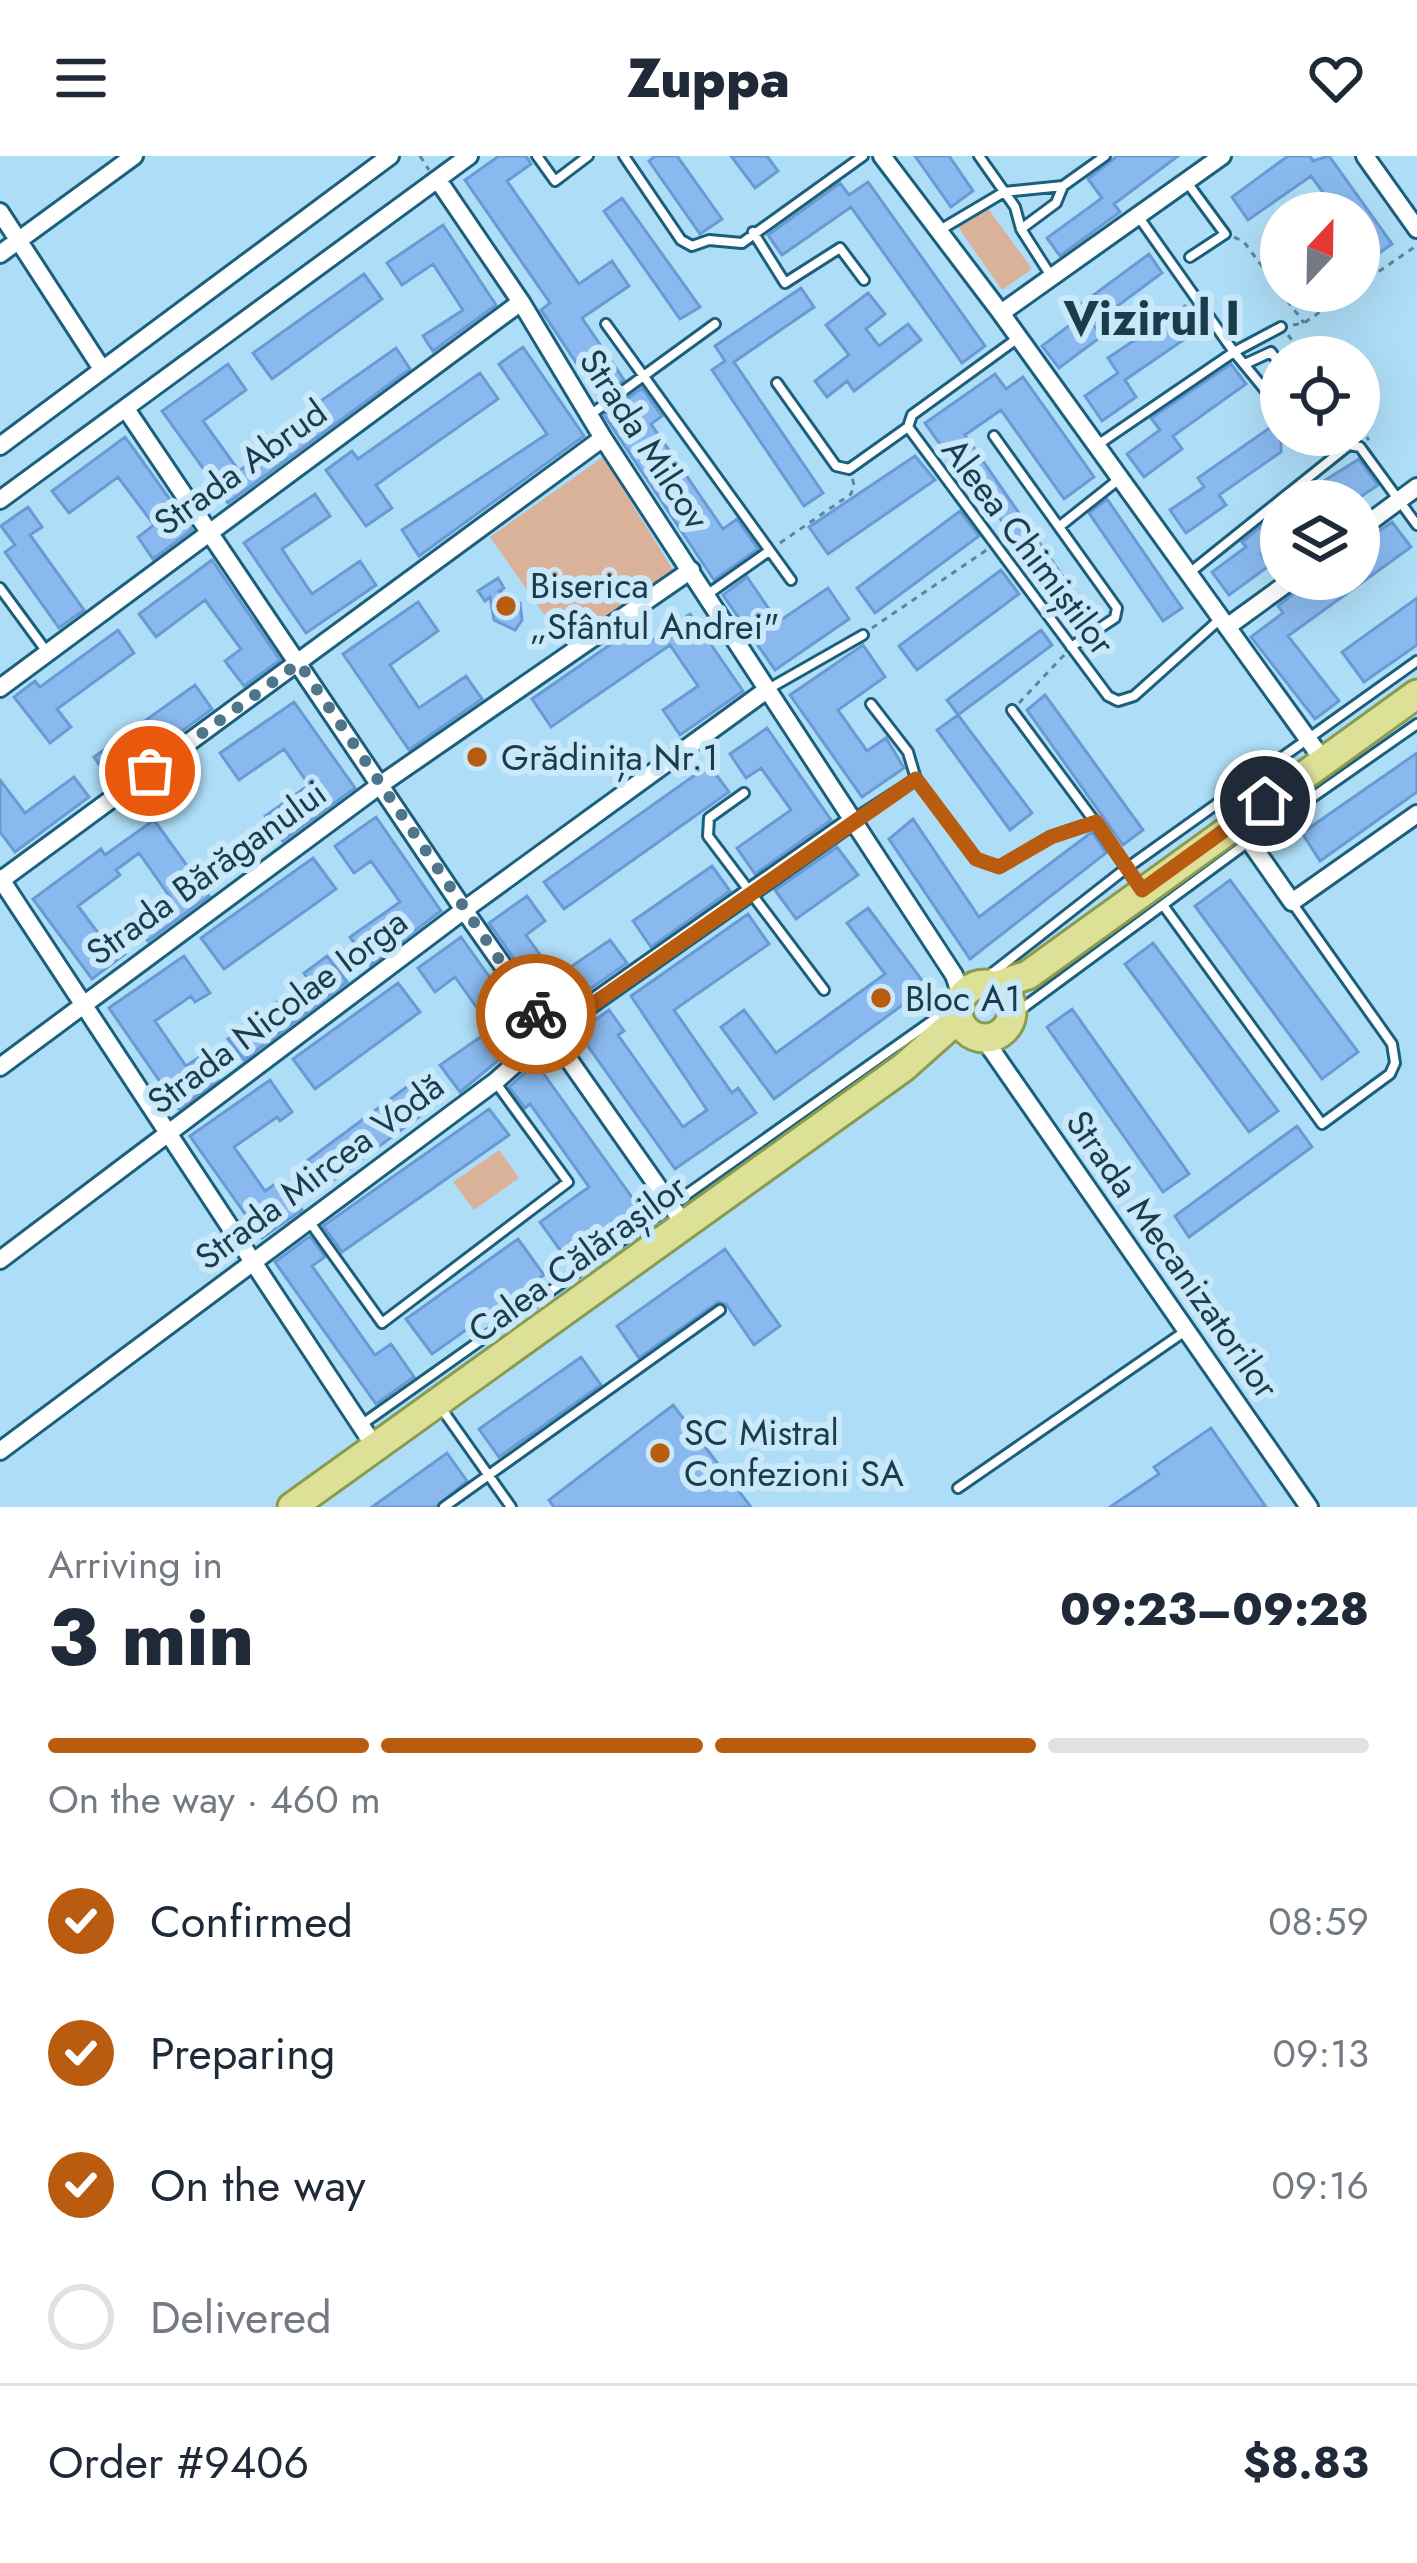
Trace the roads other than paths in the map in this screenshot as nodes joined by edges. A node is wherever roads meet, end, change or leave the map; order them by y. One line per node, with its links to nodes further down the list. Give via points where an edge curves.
1 (134, 156): 23 (street)
2 (389, 156): 37 (street)
3 (469, 156): 13 (street)
4 (537, 156): 5 (lane, via 555,181)
5 (589, 156)
6 (624, 156): 22 (lane, via 687,244 742,243)
7 (863, 156): 22 (lane)
8 (881, 156): 21 (street)
9 (979, 156): 16 (lane)
10 (1105, 156): 15 (lane)
11 (1222, 156): 14 (street)
12 (1365, 156): 19 (street)
13 (438, 180): 28 (street, Strada Milcov); 41 (street)
14 (1186, 181): 18 (street); 25 (lane, via 1225,234)
15 (1063, 186): 16 (lane); 20 (lane)
16 (1004, 192): 20 (lane); 21 (lane)
17 (0, 212): 23 (street)
18 (1137, 215): 26 (street); 34 (lane)
19 (1417, 229)
20 (1021, 230): 26 (lane)
21 (939, 231): 29 (street)
22 (753, 232): 27 (lane, via 785,283 840,248)
23 (19, 241): 24 (street); 37 (street)
24 (0, 254)
25 (1190, 256)
26 (1052, 277): 29 (street)
27 (864, 280)
28 (521, 302): 42 (street, Strada Milcov); 55 (street, Strada Abrud)
29 (1001, 314): 33 (street)
30 (715, 324): 38 (lane)
31 (606, 325): 38 (lane)
32 (1281, 327): 34 (lane)
33 (1018, 338): 43 (lane, via 912,415); 47 (street)
34 (1234, 352): 36 (lane); 47 (lane)
35 (1260, 357): 36 (lane)
36 (1245, 364): 40 (lane)
37 (102, 369): 46 (street)
38 (646, 374): 42 (lane); 56 (lane)
39 (777, 383): 43 (lane, via 836,466 849,469)
40 (1260, 383)
41 (126, 409): 50 (street); 55 (street)
42 (589, 416): 45 (street, Strada Milcov)
43 (908, 427): 65 (lane, Aleea Chimiștilor)
44 (994, 436): 54 (lane)
45 (603, 437): 57 (street, Strada Milcov); 68 (street)
46 (0, 446)
47 (1095, 447): 48 (street)
48 (1118, 480): 54 (lane); 58 (street)
49 (1417, 487): 51 (street)
50 (0, 500)
51 (1399, 501): 52 (street); 53 (lane); 58 (lane, via 1360,447 1349,446)
52 (1380, 515)
53 (1417, 525)
54 (1060, 526): 65 (lane, via 1117,608 1115,618)
55 (210, 530): 66 (street, Strada Abrud); 68 (street)
56 (769, 551): 59 (lane); 61 (lane)
57 (691, 570): 61 (street, Strada Milcov); 77 (street, Strada Bărăganului)
58 (1187, 575): 63 (street)
59 (791, 580)
60 (0, 587): 66 (lane)
61 (707, 595): 70 (street, Strada Milcov)
62 (1260, 599): 63 (street)
63 (1223, 623): 65 (lane, Aleea Chimiștilor, via 1125,700 1108,696); 75 (street)
64 (863, 635): 70 (lane)
65 (1071, 647)
66 (47, 652): 69 (street, Strada Abrud)
67 (1417, 661): 75 (lane)
68 (299, 663): 77 (street); 83 (street)
69 (0, 688)
70 (769, 689): 80 (street, Strada Milcov); 87 (street, Strada Nicolae Iorga)
71 (1417, 694): 75 (main road, Calea Călărașilor)
72 (871, 704): 76 (lane, via 908,752)
73 (1012, 710): 81 (lane)
74 (1417, 724): 82 (lane)
75 (1316, 749): 82 (main road, Calea Călărașilor); 84 (lane)
76 (916, 779): 80 (lane); 81 (lane, via 986,864 999,867)
77 (380, 785): 87 (street); 91 (street, Strada Bărăganului)
78 (744, 793): 85 (lane, via 706,826)
79 (1417, 814): 86 (street)
80 (853, 820): 85 (street, Strada Mircea Vodă); 90 (street, Strada Milcov)
81 (1096, 822): 84 (lane)
82 (1243, 831): 84 (main road, Calea Călărașilor); 86 (street)
83 (0, 880): 91 (street)
84 (1144, 888): 86 (lane, via 1322,1124 1395,1063 1392,1044); 88 (main road, Calea Călărașilor); 90 (lane); 92 (lane)
85 (752, 892): 89 (lane); 93 (street, Strada Mircea Vodă)
86 (1292, 902)
87 (464, 910): 93 (street); 96 (street, Strada Nicolae Iorga)
88 (1028, 975): 90 (main road, Calea Călărașilor); 92 (main road, Calea Călărașilor)
89 (824, 990)
90 (971, 1002): 92 (main road, via 1006,994); 92 (main road, via 1005,1030); 97 (lane); 97 (main road, Calea Călărașilor, via 904,1067); 102 (street, Strada Mecanizatorilor)
91 (84, 1004): 94 (street, Strada Bărăganului); 96 (street)
92 (1012, 1013)
93 (550, 1034): 95 (street, Strada Mircea Vodă); 97 (street)
94 (0, 1067)
95 (496, 1082): 98 (street, Strada Mircea Vodă); 98 (lane, via 568,1182 382,1323)
96 (170, 1135): 99 (street, Strada Nicolae Iorga); 100 (street)
97 (677, 1214): 103 (main road, Calea Călărașilor); 104 (lane)
98 (309, 1221): 100 (street, Strada Mircea Vodă)
99 (0, 1259)
100 (252, 1262): 104 (street); 105 (street, Strada Mircea Vodă)
101 (720, 1310): 106 (lane)
102 (1186, 1331): 107 (lane); 111 (street, Strada Mecanizatorilor)
103 (438, 1404): 104 (main road, Calea Călărașilor); 106 (lane)
104 (368, 1436): 108 (main road, Calea Călărașilor)
105 (0, 1450)
106 (488, 1474): 109 (lane); 110 (lane)
107 (958, 1488)
108 (292, 1507)
109 (444, 1507)
110 (511, 1507)
111 (1309, 1507)

